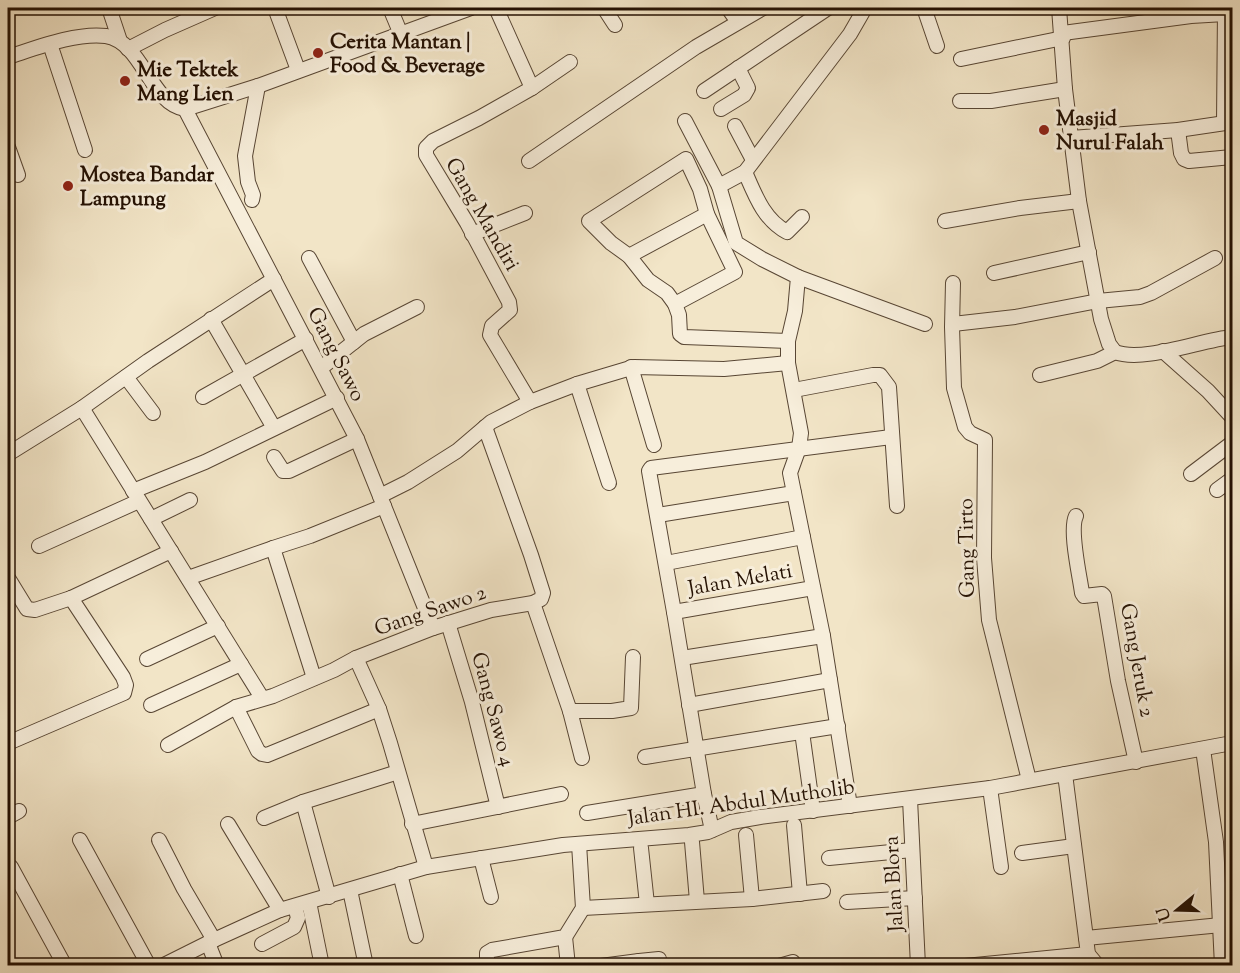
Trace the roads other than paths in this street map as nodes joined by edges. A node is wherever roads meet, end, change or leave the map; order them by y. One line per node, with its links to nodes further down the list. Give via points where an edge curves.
1 (109, 8): 21 (street)
2 (215, 8): 21 (street)
3 (275, 8): 27 (street)
4 (390, 8): 18 (street)
5 (471, 8): 18 (street)
6 (496, 8): 29 (street)
7 (604, 8): 17 (street)
8 (728, 8): 16 (street)
9 (763, 8): 16 (street)
10 (828, 8): 26 (street)
11 (864, 8): 43 (street, via 850,34)
12 (924, 8): 22 (street)
13 (1059, 8): 19 (street)
14 (1148, 14): 15 (street); 19 (street)
15 (1227, 17): 36 (street)
16 (738, 22): 44 (street)
17 (615, 25)
18 (400, 32): 27 (street)
19 (1063, 35): 24 (street); 30 (street)
20 (50, 44): 21 (street, via 106,36); 23 (street); 41 (street)
21 (124, 45): 33 (street, via 169,102)
22 (937, 46)
23 (8, 57)
24 (961, 58)
25 (570, 62): 29 (street, Gang Mandiri)
26 (738, 68): 31 (street); 34 (street, via 748,88 744,95)
27 (298, 70): 28 (street)
28 (258, 86): 33 (street); 48 (street, via 245,156)
29 (532, 88): 54 (street, Gang Mandiri, via 426,148 426,155)
30 (1065, 88): 32 (street, via 991,101); 39 (street)
31 (704, 91)
32 (960, 101)
33 (185, 109): 61 (street, Gang Sawo)
34 (721, 109)
35 (685, 121): 47 (street)
36 (1228, 123): 38 (street)
37 (735, 126): 43 (street)
38 (1178, 130): 39 (street); 42 (street, via 1184,159)
39 (1071, 138): 49 (street)
40 (8, 147): 46 (street)
41 (85, 150)
42 (1233, 157)
43 (753, 160): 45 (street)
44 (529, 161)
45 (745, 172): 47 (street); 52 (street, via 759,203 776,224 787,232)
46 (18, 175)
47 (719, 186): 60 (street, via 736,243)
48 (252, 200)
49 (1079, 201): 53 (street); 55 (street)
50 (525, 213): 54 (street)
51 (707, 214): 56 (street); 56 (street, via 686,159 589,221); 64 (street, via 735,272)
52 (802, 217)
53 (945, 221)
54 (472, 234): 85 (street, Gang Mandiri, via 510,307 492,326 490,335)
55 (1089, 252): 59 (street); 63 (street)
56 (629, 256): 64 (street)
57 (309, 258): 72 (street)
58 (1215, 258): 63 (street, via 1152,293)
59 (994, 273)
60 (798, 277): 67 (street); 71 (street)
61 (274, 279): 66 (street); 70 (street, Gang Sawo)
62 (953, 283): 68 (street, Gang Tirto)
63 (1098, 301): 68 (street); 74 (street, via 1107,338)
64 (675, 304): 71 (street, via 684,338)
65 (417, 307): 72 (street)
66 (211, 319): 78 (street); 80 (street)
67 (925, 324)
68 (953, 324): 150 (street, Gang Tirto, via 954,388 959,408 965,427 985,440 986,447 984,558 989,620)
69 (1233, 337): 73 (street)
70 (306, 339): 77 (street, Gang Sawo); 78 (street)
71 (788, 341): 75 (street)
72 (354, 342): 77 (street)
73 (1163, 351): 74 (street, via 1132,356); 88 (street)
74 (1115, 352): 79 (street, via 1097,361)
75 (788, 363): 76 (street, via 724,369); 82 (street)
76 (631, 367): 81 (street); 94 (street)
77 (321, 368): 84 (street, Gang Sawo)
78 (242, 375): 83 (street); 90 (street)
79 (1040, 375)
80 (126, 377): 86 (street); 87 (street)
81 (577, 384): 85 (street); 100 (street)
82 (794, 390): 91 (street, via 880,375 889,387); 95 (street, via 801,433)
83 (203, 397)
84 (337, 398): 90 (street); 92 (street, Gang Sawo)
85 (530, 402): 89 (street)
86 (82, 408): 96 (street); 103 (street)
87 (153, 413)
88 (1233, 417)
89 (485, 427): 105 (street, via 457,451); 119 (street, via 543,593 541,599)
90 (274, 429): 103 (street)
91 (891, 437): 95 (street); 106 (street)
92 (357, 439): 97 (street, via 289,471 283,471); 105 (street, Gang Sawo)
93 (1233, 443): 98 (street)
94 (654, 444)
95 (799, 448): 102 (street, via 790,473); 107 (street, via 651,468 648,475)
96 (8, 454)
97 (274, 456)
98 (1191, 474)
99 (1233, 479): 101 (street)
100 (609, 483)
101 (1217, 490)
102 (794, 493): 107 (street); 110 (street)
103 (136, 496): 109 (street); 111 (street)
104 (190, 500): 109 (street)
105 (382, 501): 112 (street, via 310,536); 123 (street, Gang Sawo)
106 (897, 506)
107 (658, 515): 114 (street)
108 (1076, 516): 147 (street, Gang Jeruk 2, via 1074,544 1082,593 1104,596)
109 (151, 519): 113 (street)
110 (803, 537): 114 (street); 117 (street)
111 (39, 546)
112 (273, 548): 116 (street); 130 (street)
113 (171, 551): 116 (street); 118 (street)
114 (666, 563): 120 (street)
115 (8, 578): 118 (street, via 27,609)
116 (188, 578): 122 (street)
117 (813, 588): 120 (street, Jalan Melati); 124 (street)
118 (71, 598): 140 (street, via 123,677 124,693)
119 (532, 603): 121 (street, Gang Sawo 2); 137 (street)
120 (674, 612): 127 (street)
121 (448, 623): 123 (street, Gang Sawo 2); 157 (street, Gang Sawo 4)
122 (218, 626): 128 (street); 129 (street)
123 (433, 628): 126 (street, Gang Sawo 2)
124 (823, 636): 127 (street); 131 (street)
125 (633, 657): 137 (street, via 631,708)
126 (356, 658): 130 (street, Gang Sawo 2); 136 (street)
127 (682, 658): 134 (street)
128 (147, 659)
129 (241, 664): 132 (street); 133 (street)
130 (314, 678): 132 (street, Gang Sawo 2)
131 (830, 680): 134 (street); 138 (street)
132 (262, 698): 135 (street, Gang Sawo 2)
133 (151, 705)
134 (689, 705): 143 (street)
135 (236, 707): 136 (street, via 258,751 267,755); 142 (street, Gang Sawo 2)
136 (379, 709): 148 (street)
137 (570, 711): 146 (street)
138 (838, 726): 139 (street); 156 (street)
139 (802, 732): 143 (street); 158 (street)
140 (8, 743)
141 (1233, 743): 144 (street, Jalan HI. Abdul Mutholib)
142 (168, 745)
143 (696, 749): 145 (street); 153 (street)
144 (1203, 749): 147 (street, Jalan HI. Abdul Mutholib); 194 (street, via 1216,842)
145 (645, 757)
146 (582, 758)
147 (1136, 762): 149 (street, Jalan HI. Abdul Mutholib)
148 (398, 772): 155 (street); 162 (street)
149 (1065, 774): 150 (street, Jalan HI. Abdul Mutholib); 170 (street)
150 (1029, 780): 151 (street, Jalan HI. Abdul Mutholib)
151 (990, 788): 154 (street, Jalan HI. Abdul Mutholib); 178 (street)
152 (561, 794): 157 (street)
153 (704, 794): 159 (street); 164 (street)
154 (910, 800): 156 (street, Jalan HI. Abdul Mutholib); 172 (street, Jalan Blora)
155 (303, 802): 160 (street); 183 (street)
156 (850, 806): 158 (street, Jalan HI. Abdul Mutholib)
157 (498, 807): 162 (street)
158 (813, 811): 164 (street, Jalan HI. Abdul Mutholib, via 731,822)
159 (586, 813)
160 (264, 818)
161 (228, 824): 193 (street)
162 (412, 824): 177 (street)
163 (795, 825): 182 (street)
164 (712, 830): 169 (street, Jalan HI. Abdul Mutholib)
165 (746, 835): 186 (street)
166 (80, 840): 205 (street)
167 (159, 840): 198 (street)
168 (692, 843): 188 (street)
169 (579, 844): 174 (street, Jalan HI. Abdul Mutholib); 192 (street)
170 (1074, 846): 173 (street); 197 (street)
171 (641, 848): 190 (street)
172 (912, 850): 175 (street); 185 (street, Jalan Blora)
173 (1022, 853)
174 (481, 858): 177 (street, Jalan HI. Abdul Mutholib); 184 (street)
175 (829, 858)
176 (10, 867): 204 (street)
177 (426, 867): 179 (street, Jalan HI. Abdul Mutholib)
178 (1001, 867)
179 (400, 874): 180 (street, Jalan HI. Abdul Mutholib); 195 (street)
180 (350, 890): 183 (street, Jalan HI. Abdul Mutholib); 209 (street)
181 (823, 891): 182 (street)
182 (800, 894): 186 (street)
183 (329, 897): 187 (street, Jalan HI. Abdul Mutholib)
184 (491, 897)
185 (915, 898): 189 (street); 214 (street, Jalan Blora)
186 (752, 899): 188 (street)
187 (309, 902): 191 (street, Jalan HI. Abdul Mutholib); 208 (street)
188 (698, 902): 190 (street)
189 (847, 902)
190 (647, 904): 192 (street)
191 (295, 906): 193 (street, Jalan HI. Abdul Mutholib); 199 (street, via 298,918 294,927)
192 (583, 908): 196 (street)
193 (280, 910): 198 (street, Jalan HI. Abdul Mutholib)
194 (1221, 925): 197 (street); 217 (street)
195 (416, 936)
196 (566, 937): 210 (street, via 492,950 487,953); 211 (street)
197 (1086, 938): 200 (street)
198 (211, 941): 206 (street, Jalan HI. Abdul Mutholib); 207 (street)
199 (262, 944)
200 (1088, 954): 215 (street); 216 (street)
201 (659, 959): 203 (street)
202 (793, 962): 213 (street)
203 (640, 963): 212 (street)
204 (65, 966)
205 (148, 966)
206 (162, 966)
207 (217, 966)
208 (322, 966)
209 (366, 966)
210 (488, 966)
211 (568, 966)
212 (601, 966)
213 (779, 966)
214 (918, 966)
215 (965, 966)
216 (1098, 966)
217 (1222, 966)

